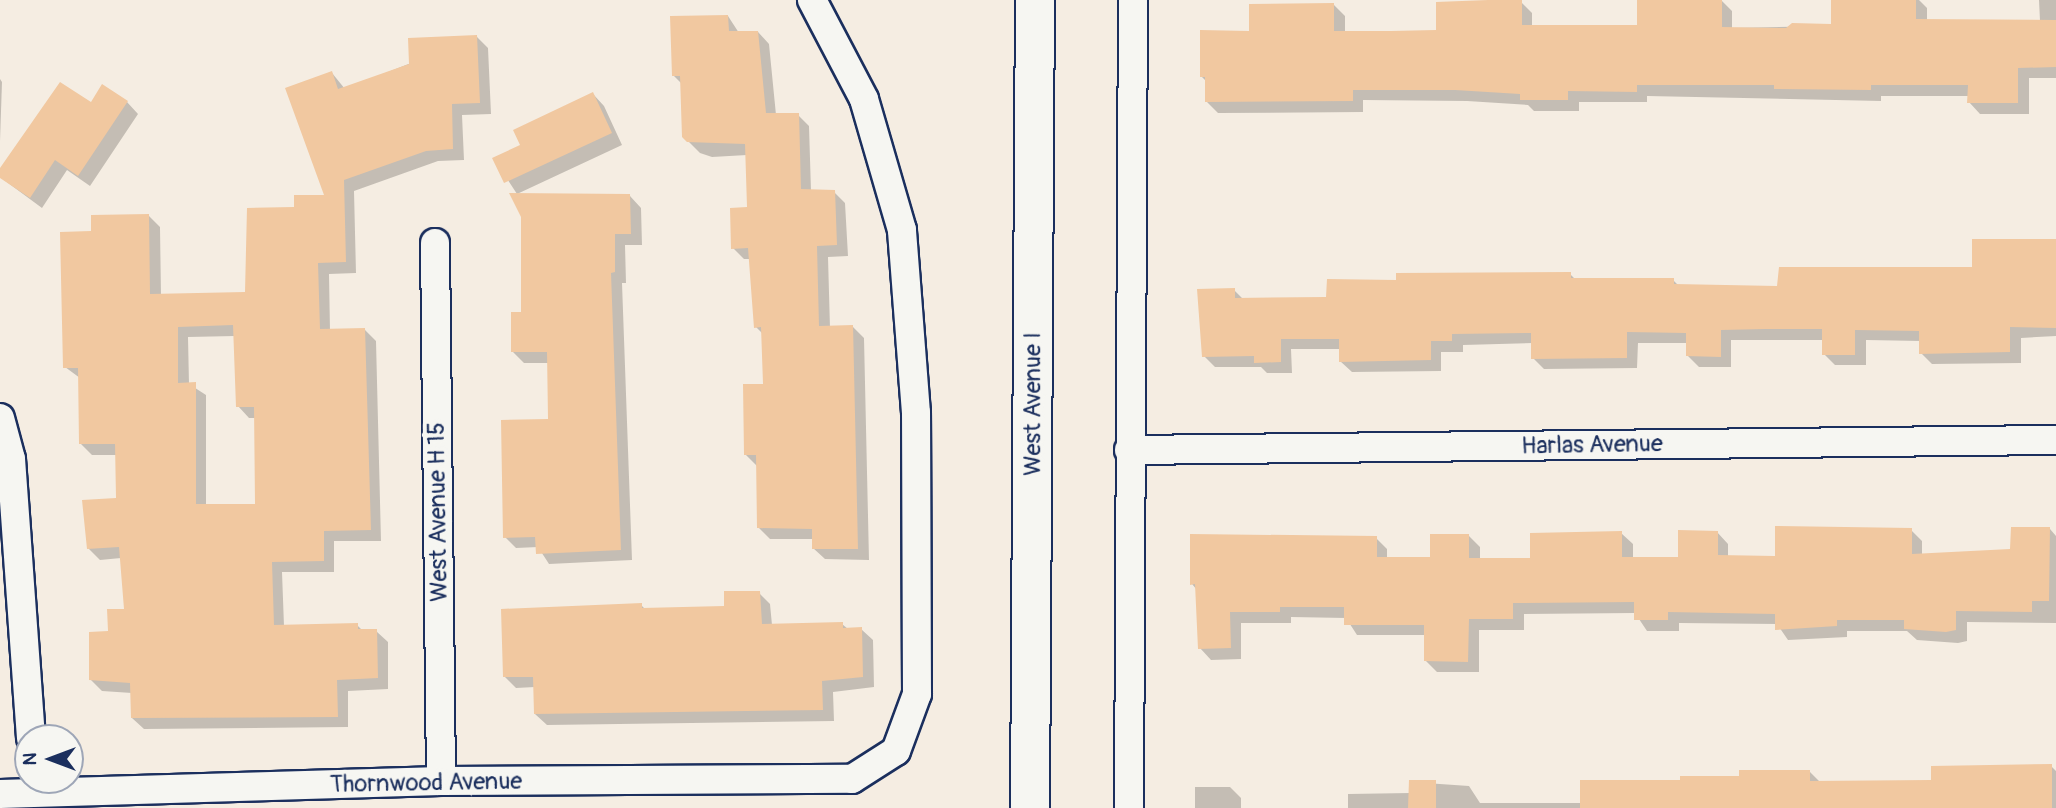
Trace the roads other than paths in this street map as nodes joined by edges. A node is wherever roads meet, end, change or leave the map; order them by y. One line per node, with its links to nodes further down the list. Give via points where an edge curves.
1 (813, 0): 9 (street, Thornwood Avenue, via 864,99 901,230 916,414 917,694 896,751 852,779)
2 (1035, 0): 11 (main road, West Avenue I)
3 (1133, 0): 7 (street)
4 (435, 243): 9 (street, West Avenue H 15)
5 (0, 418): 8 (street, via 12,458)
6 (2056, 440): 7 (street, Harlas Avenue)
7 (1129, 450): 12 (street)
8 (30, 724)
9 (441, 781): 10 (street, Thornwood Avenue)
10 (84, 786)
11 (1030, 808)
12 (1129, 808)

